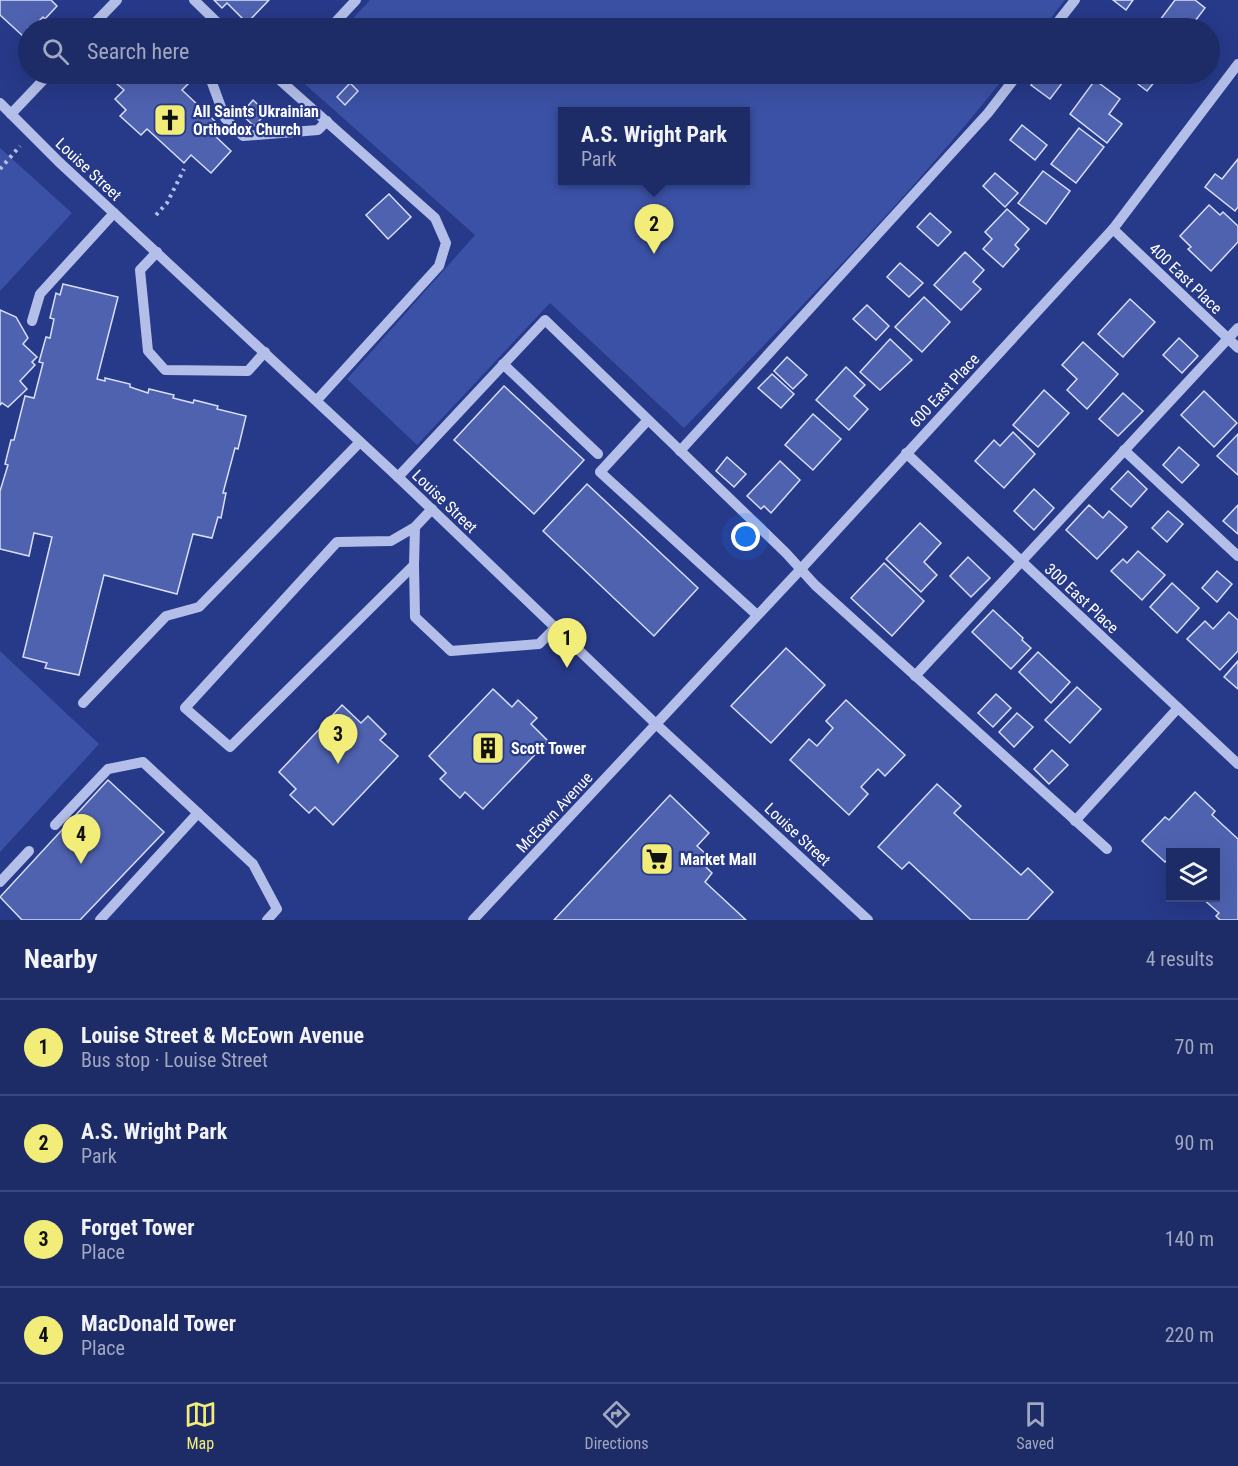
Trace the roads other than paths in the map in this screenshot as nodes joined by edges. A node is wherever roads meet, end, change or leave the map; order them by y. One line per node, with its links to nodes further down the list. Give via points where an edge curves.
1 (117, 0): 5 (street)
2 (194, 0): 6 (street)
3 (356, 0): 7 (street)
4 (1075, 0): 8 (street)
5 (100, 18)
6 (213, 18)
7 (339, 18)
8 (1061, 18)
9 (1238, 64): 18 (street, 600 East Place)
10 (40, 84): 15 (street)
11 (212, 84): 16 (street, via 225,118 243,136 318,130)
12 (289, 84): 16 (street)
13 (1010, 84): 30 (street)
14 (0, 103): 15 (street, Louise Street)
15 (11, 114): 17 (street, Louise Street)
16 (327, 121): 26 (street, via 435,218 446,243 440,266)
17 (114, 213): 19 (street, Louise Street); 20 (street, via 40,294)
18 (1113, 229): 22 (street, 400 East Place); 31 (street, 600 East Place)
19 (157, 252): 24 (street, Louise Street); 24 (street, via 140,270 148,351 165,370 248,371)
20 (32, 321)
21 (1238, 328): 22 (street)
22 (1228, 339): 23 (street, 400 East Place); 29 (street)
23 (1238, 348)
24 (265, 352): 26 (street, Louise Street)
25 (503, 364): 27 (street, via 545,320); 32 (street); 33 (street)
26 (316, 400): 28 (street, Louise Street)
27 (647, 421): 30 (street); 40 (street, via 600,472)
28 (360, 442): 33 (street, Louise Street); 43 (street, via 200,607 166,616)
29 (1124, 450): 36 (street); 37 (street)
30 (680, 451): 39 (street)
31 (906, 453): 37 (street, 300 East Place); 39 (street, 600 East Place)
32 (598, 454)
33 (398, 477): 34 (street, Louise Street)
34 (432, 509): 35 (street); 41 (street, Louise Street)
35 (415, 527): 38 (street); 38 (street, via 391,540 338,542 185,708 230,747)
36 (1238, 556)
37 (1021, 563): 42 (street); 44 (street, 300 East Place)
38 (414, 565): 41 (street, via 415,617 451,651 539,644)
39 (800, 570): 40 (street, 600 East Place); 42 (street)
40 (757, 615): 45 (street, 600 East Place)
41 (556, 627): 45 (street, Louise Street)
42 (915, 676): 48 (street)
43 (83, 703)
44 (1178, 708): 46 (street, 300 East Place); 48 (street)
45 (656, 724): 55 (street, McEown Avenue); 56 (street, Louise Street)
46 (1238, 764)
47 (198, 813): 49 (street, via 143,762 108,769); 53 (street); 54 (street, via 253,864 277,909)
48 (1075, 821): 50 (street)
49 (55, 825)
50 (1107, 849)
51 (29, 851): 52 (street)
52 (0, 882)
53 (100, 920)
54 (267, 920)
55 (473, 920)
56 (868, 920)

